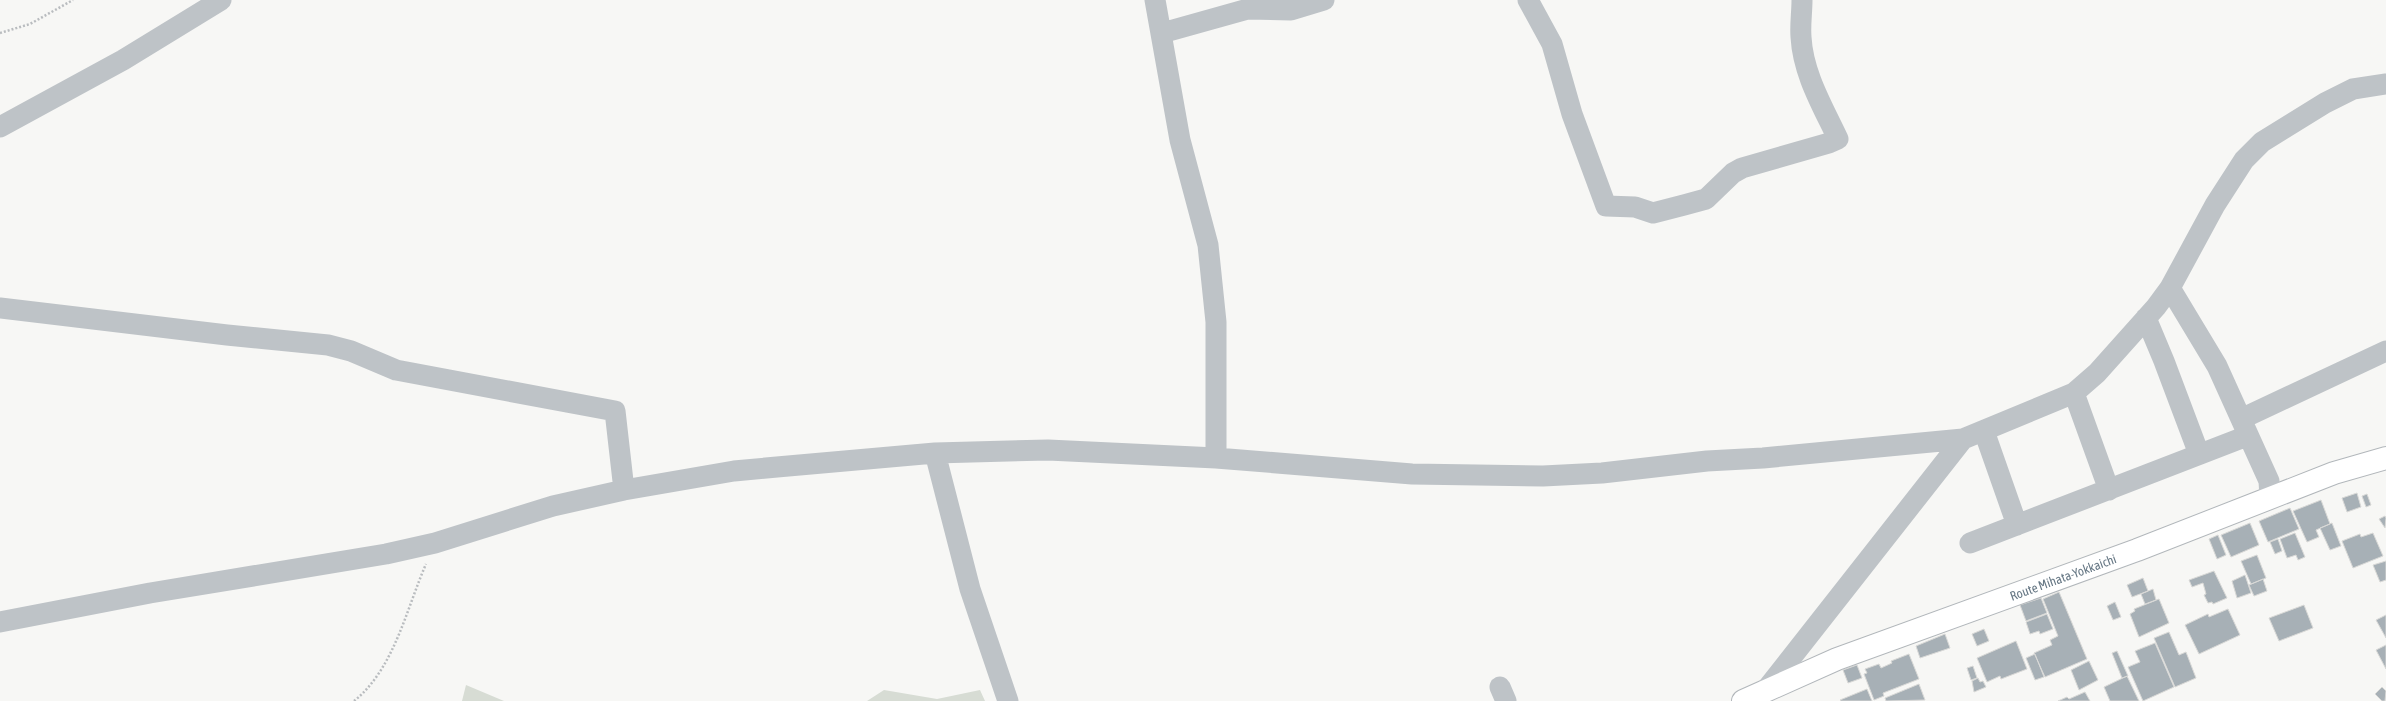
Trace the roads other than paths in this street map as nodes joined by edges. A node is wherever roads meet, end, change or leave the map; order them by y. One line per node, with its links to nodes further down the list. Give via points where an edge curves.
1 (222, 0): 8 (street, via 123,60)
2 (1155, 0): 6 (street)
3 (1324, 0): 6 (street, via 1290,10 1248,8)
4 (1528, 0): 5 (street, via 1552,44 1572,114 1606,206 1635,207 1652,213 1706,198 1742,168 1838,139 1819,102 1810,76 1801,38)
5 (1802, 0)
6 (1162, 33): 19 (street, via 1177,125 1188,174 1200,210 1213,282 1216,322)
7 (2386, 84): 9 (street, via 2353,89 2262,142 2244,160 2227,186)
8 (0, 127)
9 (2170, 288): 11 (street); 14 (street, via 2217,366)
10 (0, 308): 21 (street, via 328,345 351,351 396,370 615,411)
11 (2146, 318): 13 (street, via 2097,373); 18 (street)
12 (2386, 351): 14 (street)
13 (2074, 393): 15 (street); 22 (street)
14 (2244, 427): 18 (street); 23 (street, via 2269,481)
15 (1984, 431): 16 (street); 24 (street)
16 (1963, 439): 19 (street, via 1707,461 1602,473 1543,476 1412,474); 27 (street)
17 (935, 453): 19 (street, via 1048,450); 21 (street, via 734,471); 28 (street, via 970,589)
18 (2199, 454): 22 (street)
19 (1216, 458)
20 (2386, 458): 23 (main road, Route Mihata-Yokkaichi, via 2334,473)
21 (624, 490): 26 (street, via 553,506 435,543 386,554 150,593)
22 (2109, 490): 24 (street)
23 (2270, 498): 27 (main road, Route Mihata-Yokkaichi, via 2115,558 1837,659)
24 (2017, 526): 25 (street)
25 (1970, 543)
26 (0, 622)
27 (1765, 691): 29 (main road, Route Mihata-Yokkaichi)
28 (1008, 701)
29 (1743, 701)

